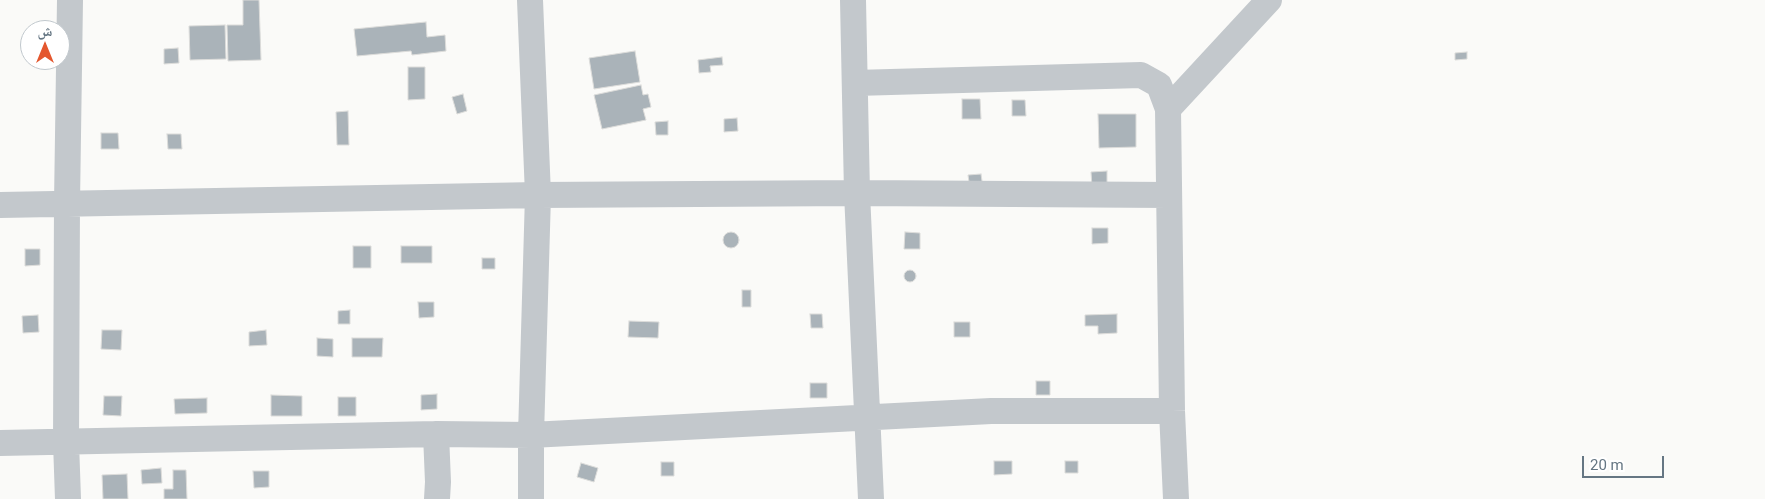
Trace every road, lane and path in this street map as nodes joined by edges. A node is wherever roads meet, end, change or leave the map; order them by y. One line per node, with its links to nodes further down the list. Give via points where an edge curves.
1 (70, 0): 10 (street)
2 (530, 0): 8 (street)
3 (853, 0): 5 (street)
4 (1269, 0): 6 (street)
5 (855, 83): 6 (street, via 1140,75 1159,85); 7 (street)
6 (1168, 109): 9 (street)
7 (857, 193): 8 (street); 9 (street); 13 (street)
8 (538, 195): 10 (street); 15 (street)
9 (1169, 195): 12 (street)
10 (67, 203): 11 (street); 16 (street)
11 (0, 205)
12 (1172, 412): 13 (street, via 991,412); 22 (street)
13 (868, 417): 15 (street); 21 (street)
14 (436, 434): 15 (street); 16 (street); 19 (street)
15 (531, 435): 20 (street)
16 (66, 442): 17 (street); 18 (street)
17 (0, 443)
18 (68, 499)
19 (437, 499)
20 (530, 499)
21 (871, 499)
22 (1176, 499)

